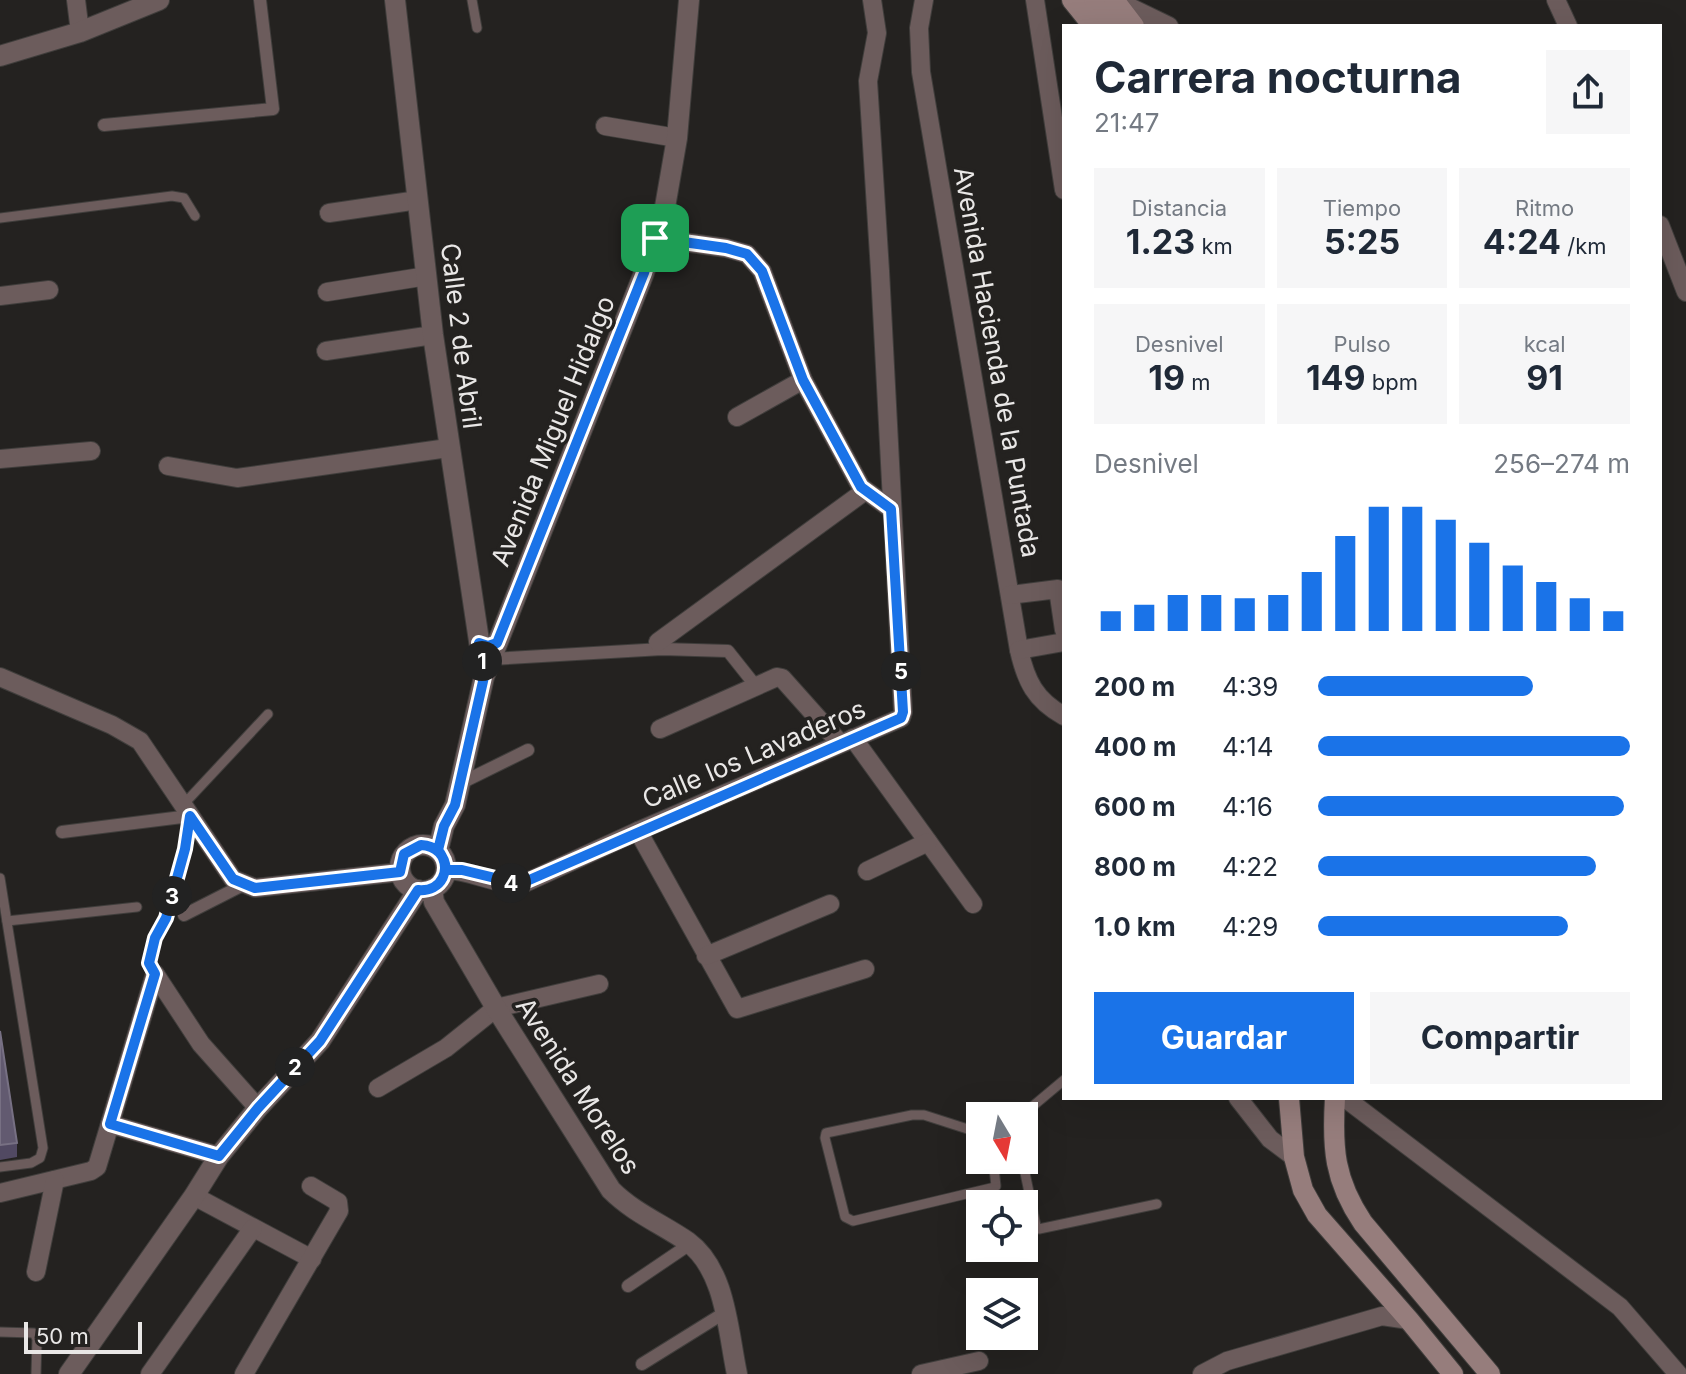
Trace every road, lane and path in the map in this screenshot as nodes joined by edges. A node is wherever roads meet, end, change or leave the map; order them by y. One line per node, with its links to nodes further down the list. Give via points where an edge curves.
1 (76, 0): 22 (street)
2 (159, 0): 22 (street)
3 (260, 0): 24 (street, via 273,109)
4 (395, 0): 28 (street, Calle 2 de Abril)
5 (472, 0): 21 (lane)
6 (689, 0): 26 (street, Avenida Miguel Hidalgo)
7 (872, 0): 48 (street, Calle los Lavaderos, via 877,33 868,81)
8 (924, 0): 49 (street, Avenida Hacienda de la Puntada, via 921,72)
9 (1035, 0): 27 (street)
10 (1072, 0): 15 (main road)
11 (1081, 0): 16 (main road)
12 (1094, 0): 17 (main road)
13 (1114, 0): 18 (main road); 19 (street)
14 (1556, 0): 20 (street)
15 (1091, 24)
16 (1100, 24)
17 (1113, 24)
18 (1132, 24)
19 (1165, 24)
20 (1567, 24)
21 (477, 28)
22 (80, 32): 23 (street)
23 (0, 56)
24 (104, 125)
25 (605, 126): 26 (street)
26 (677, 138): 33 (street, Avenida Miguel Hidalgo)
27 (1062, 177)
28 (418, 200): 29 (street); 34 (street, Calle 2 de Abril)
29 (329, 213)
30 (195, 216): 31 (lane, via 184,198 172,196)
31 (0, 218)
32 (1662, 230): 37 (street)
33 (655, 238): 41 (street, via 747,254 762,271); 54 (street, Avenida Miguel Hidalgo)
34 (427, 276): 36 (street); 39 (street, Calle 2 de Abril)
35 (49, 290): 38 (street)
36 (327, 292)
37 (1686, 292)
38 (0, 296)
39 (433, 335): 40 (street); 43 (street, Calle 2 de Abril)
40 (326, 351)
41 (803, 380): 42 (street); 47 (street)
42 (737, 417)
43 (448, 448): 46 (street, via 237,478); 54 (street, Calle 2 de Abril)
44 (91, 451): 45 (street)
45 (0, 459)
46 (168, 466)
47 (865, 491): 48 (street); 51 (street)
48 (891, 509): 60 (street, Calle los Lavaderos, via 903,712 895,722)
49 (1010, 595): 50 (street, via 1058,589); 53 (street, Avenida Hacienda de la Puntada)
50 (1062, 616)
51 (658, 642)
52 (1062, 643): 53 (street)
53 (1019, 650): 58 (street, Avenida Hacienda de la Puntada, via 1033,691)
54 (488, 655): 56 (street, via 728,651); 62 (street, Avenida Miguel Hidalgo)
55 (0, 677): 63 (street, via 140,741)
56 (755, 685): 59 (street); 60 (street, via 782,678)
57 (268, 714): 63 (lane)
58 (1062, 715)
59 (660, 729)
60 (846, 741): 64 (street, Calle los Lavaderos); 66 (street)
61 (528, 750): 62 (street)
62 (459, 784): 67 (street, Avenida Miguel Hidalgo, via 455,805)
63 (186, 811): 65 (street); 71 (street, via 233,879); 80 (street, via 185,849 149,963)
64 (638, 831): 68 (street, Calle los Lavaderos, via 520,884); 78 (street)
65 (62, 832)
66 (928, 842): 69 (street); 74 (street)
67 (433, 848): 68 (street); 72 (street, via 415,847 404,854)
68 (446, 870): 72 (street, via 442,882)
69 (867, 871)
70 (0, 878): 77 (lane)
71 (243, 885): 72 (street); 76 (street)
72 (413, 889): 82 (street, Avenida Morelos, via 434,902); 90 (street, via 320,1041)
73 (830, 904): 78 (street)
74 (973, 904)
75 (137, 907): 77 (lane)
76 (184, 915)
77 (7, 921): 95 (lane, via 43,1148 31,1163)
78 (706, 956): 79 (street, via 737,1009)
79 (865, 969)
80 (155, 974): 90 (street, via 201,1044); 91 (street)
81 (599, 984): 82 (street)
82 (496, 1008): 84 (street, via 446,1048); 104 (street, Avenida Morelos, via 611,1190 627,1206)
83 (1062, 1082): 89 (lane)
84 (378, 1088)
85 (1240, 1100): 94 (street, via 1270,1139)
86 (1289, 1100): 94 (main road)
87 (1335, 1100): 121 (main road, via 1333,1139 1349,1203)
88 (1348, 1100): 122 (street, via 1620,1307)
89 (1038, 1102)
90 (258, 1108): 93 (street)
91 (110, 1124): 93 (street); 98 (street, via 95,1170)
92 (966, 1128): 96 (lane, via 912,1115 826,1133 848,1220 991,1188 996,1186)
93 (219, 1156): 101 (street)
94 (1294, 1157): 109 (main road, via 1317,1215)
95 (0, 1167)
96 (996, 1174)
97 (1025, 1174): 102 (lane, via 1039,1229)
98 (55, 1180): 100 (street); 106 (street)
99 (311, 1186): 105 (street, via 340,1206)
100 (0, 1193)
101 (194, 1196): 103 (street); 114 (street)
102 (1157, 1204)
103 (253, 1228): 105 (street); 115 (street)
104 (690, 1244): 107 (street); 108 (street, Avenida Morelos, via 708,1266)
105 (312, 1259): 116 (street)
106 (36, 1272)
107 (628, 1286)
108 (724, 1313): 112 (street); 117 (street, Avenida Morelos)
109 (1409, 1320): 119 (street, via 1382,1316 1227,1361); 120 (main road)
110 (0, 1332): 113 (lane, via 34,1333)
111 (979, 1361): 118 (street)
112 (642, 1364)
113 (36, 1374)
114 (69, 1374)
115 (150, 1374)
116 (244, 1374)
117 (737, 1374)
118 (921, 1374)
119 (1202, 1374)
120 (1453, 1374)
121 (1490, 1374)
122 (1678, 1374)

